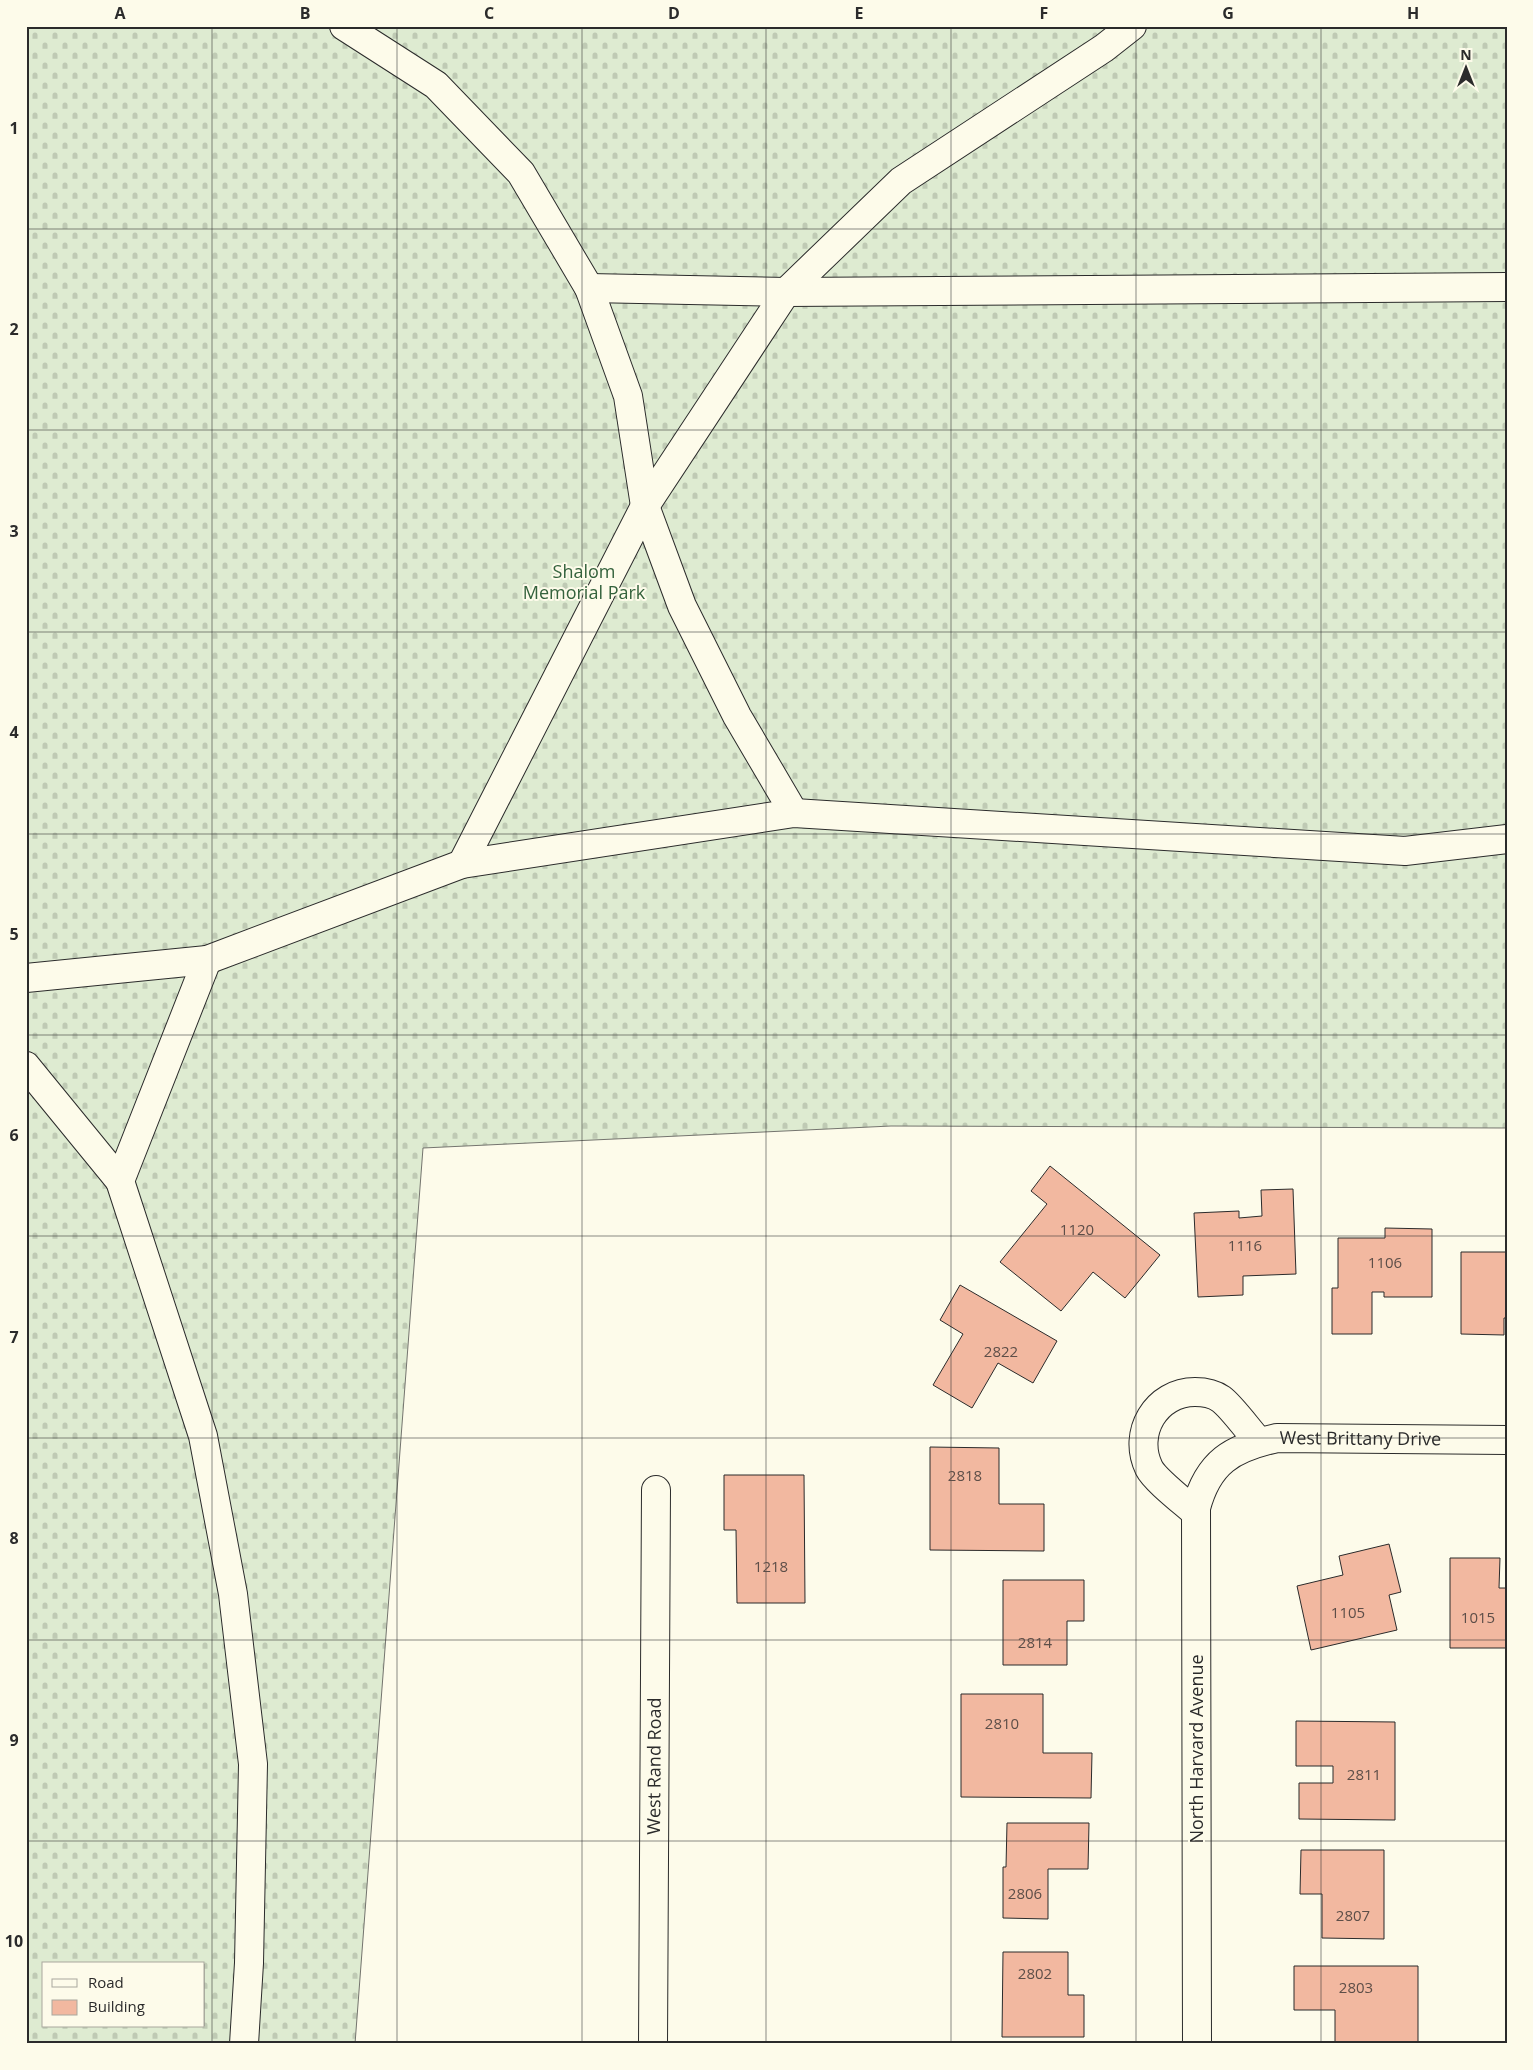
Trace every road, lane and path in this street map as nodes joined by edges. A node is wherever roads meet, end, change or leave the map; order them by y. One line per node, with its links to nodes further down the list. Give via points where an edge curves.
1 (344, 26): 4 (street, via 436,85 521,173)
2 (1132, 26): 5 (street, via 1104,48 902,181)
3 (1507, 287): 5 (street)
4 (589, 288): 5 (street); 6 (street, via 628,396)
5 (786, 292): 6 (street)
6 (645, 506): 7 (street, via 682,606 737,716); 9 (street)
7 (794, 813): 8 (street, via 1405,851); 9 (street)
8 (1507, 839)
9 (462, 864): 10 (street)
10 (207, 960): 11 (street); 13 (street)
11 (26, 978)
12 (26, 1066): 13 (street)
13 (120, 1181): 19 (street, via 204,1436 233,1594 253,1764)
14 (1507, 1440): 15 (street, West Brittany Drive, via 1277,1438)
15 (1259, 1442): 16 (street, West Brittany Drive, via 1234,1452); 18 (street, via 1221,1398 1204,1392 1186,1392 1156,1408 1143,1438 1144,1455 1150,1470)
16 (1221, 1463): 18 (street, North Harvard Avenue, via 1202,1488)
17 (656, 1490): 20 (street, West Rand Road)
18 (1196, 1513): 21 (street, North Harvard Avenue)
19 (244, 2044)
20 (653, 2044)
21 (1197, 2044)

